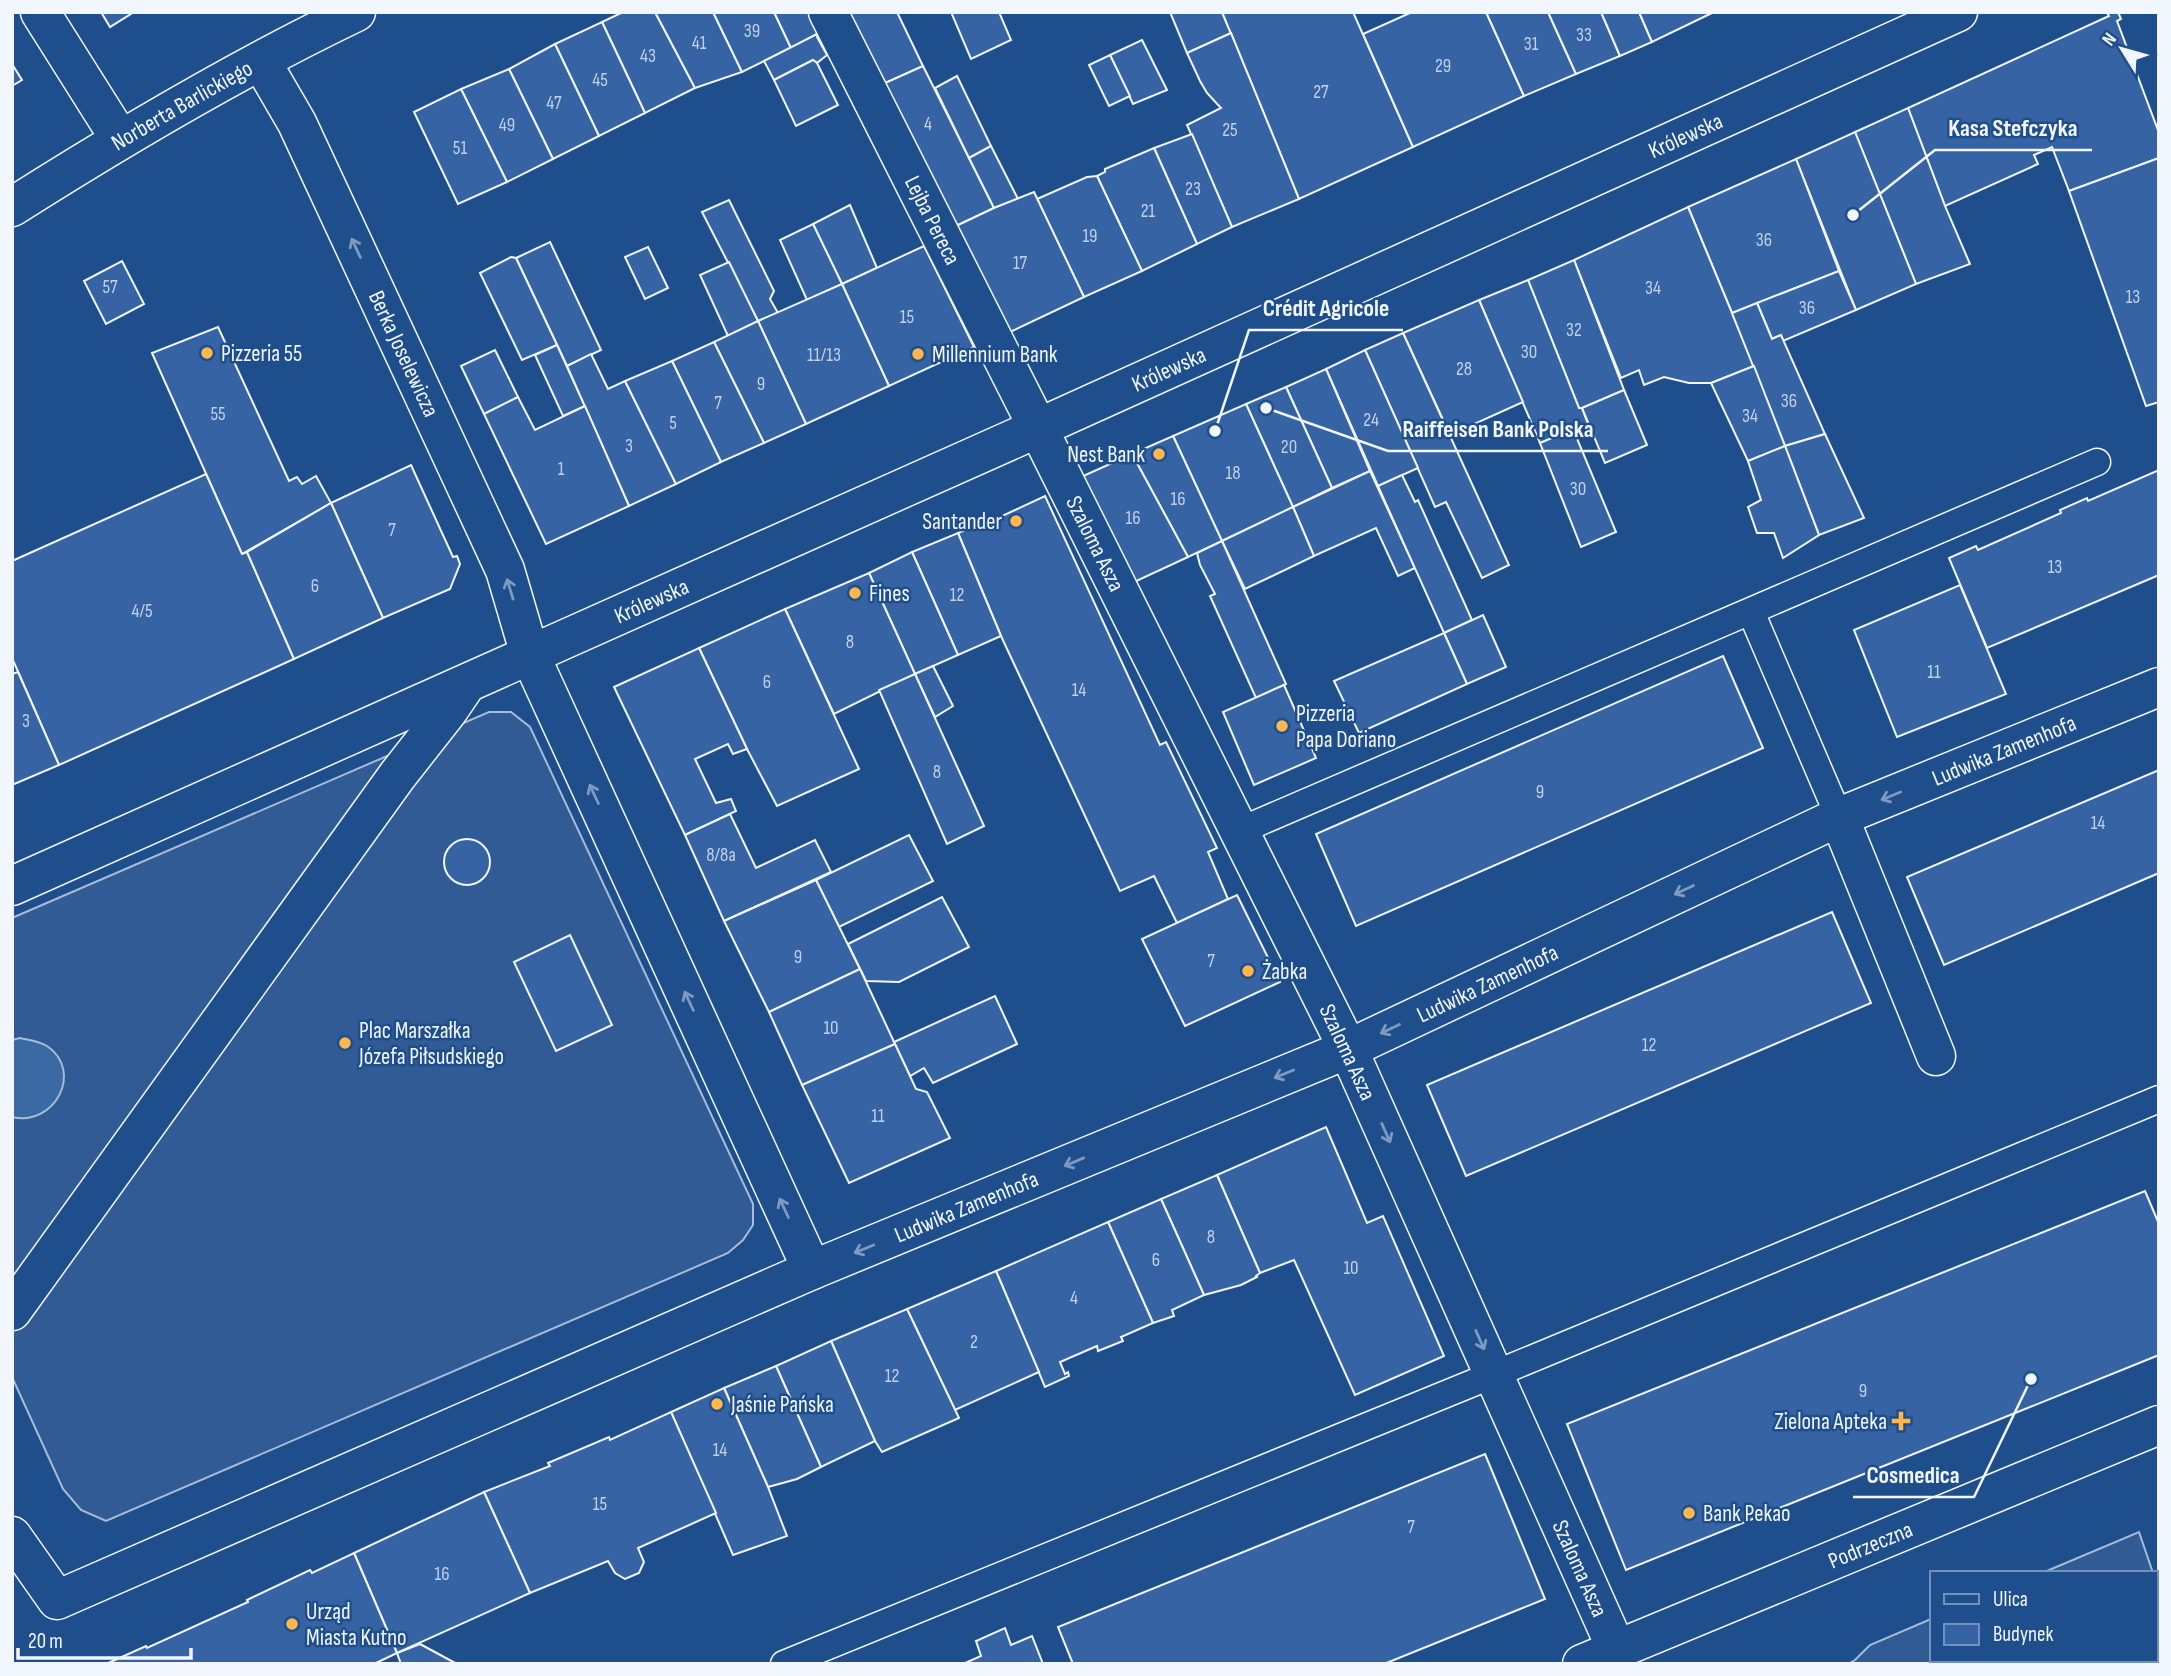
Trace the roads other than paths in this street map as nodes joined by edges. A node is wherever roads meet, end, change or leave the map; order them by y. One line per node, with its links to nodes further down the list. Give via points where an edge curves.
1 (40, 12): 6 (street)
2 (356, 12): 5 (street, Norberta Barlickiego)
3 (828, 12): 8 (street, Lejba Pereca)
4 (1958, 12): 8 (street, Królewska)
5 (261, 61): 6 (street, Norberta Barlickiego); 11 (street, Berka Joselewicza, one-way to 5, via 505,570 297,123)
6 (120, 139): 7 (street, Norberta Barlickiego)
7 (12, 207)
8 (1038, 428): 11 (street, Królewska); 15 (street, Szaloma Asza)
9 (2097, 462): 10 (lane)
10 (1751, 612): 14 (lane); 15 (lane)
11 (530, 655): 12 (street); 20 (street, one-way to 11)
12 (466, 684): 16 (street); 21 (street)
13 (2159, 687): 14 (street, Ludwika Zamenhofa, one-way to 14)
14 (1839, 817): 17 (street, Ludwika Zamenhofa, one-way to 17); 18 (street)
15 (1239, 831): 17 (street, Szaloma Asza)
16 (12, 886)
17 (1348, 1049): 20 (street, Ludwika Zamenhofa, one-way to 20); 22 (street, Szaloma Asza, one-way to 22)
18 (1936, 1056)
19 (2159, 1099): 22 (lane)
20 (812, 1270): 24 (street, via 57,1600)
21 (12, 1311)
22 (1495, 1374): 25 (street, Szaloma Asza); 26 (lane)
23 (2159, 1426): 25 (street, Podrzeczna)
24 (12, 1536)
25 (1616, 1648): 27 (street, Podrzeczna)
26 (784, 1664)
27 (1582, 1664)

